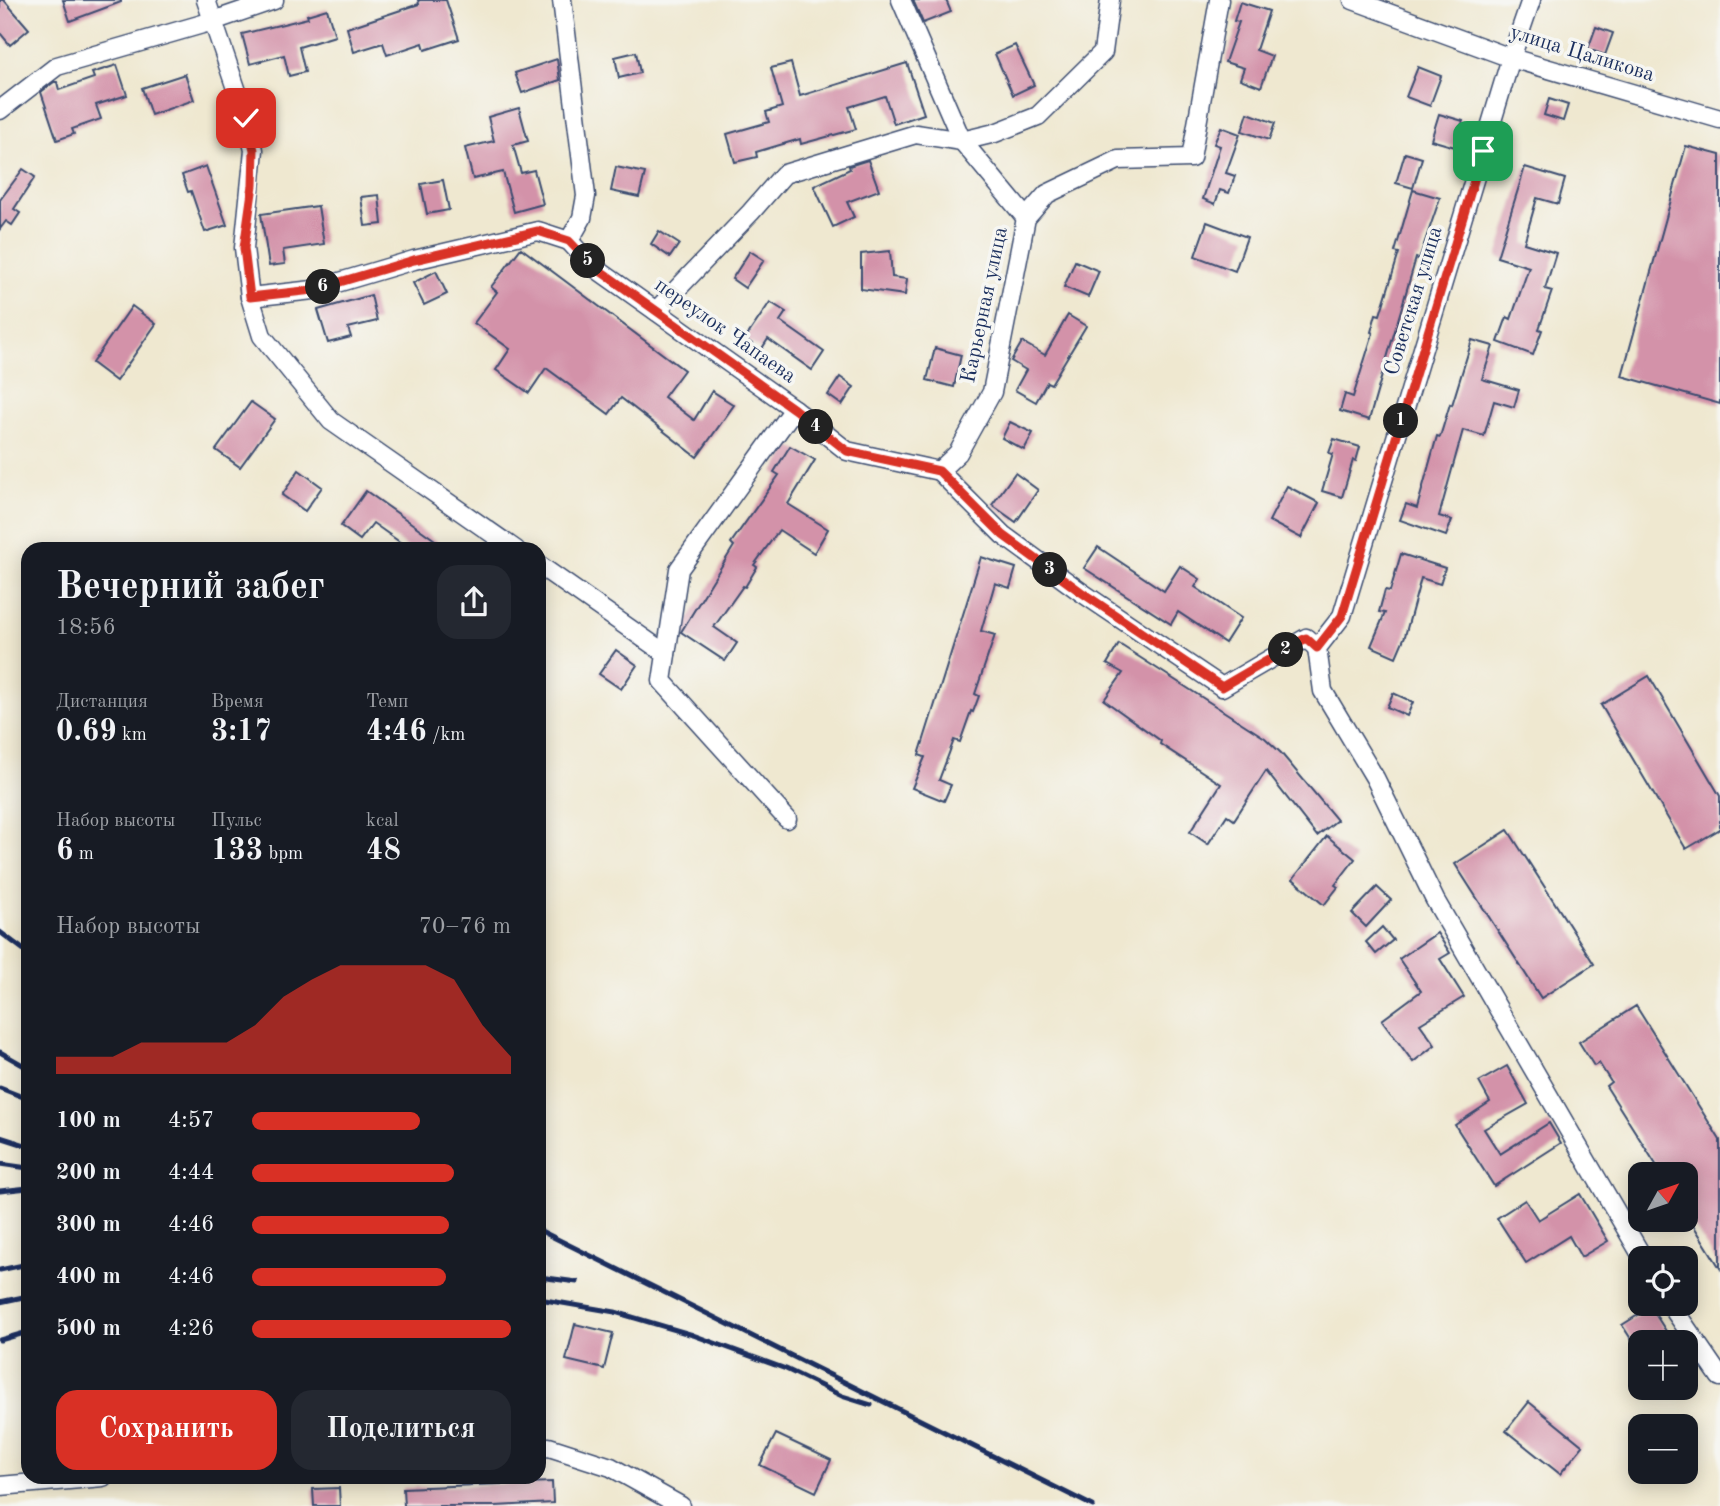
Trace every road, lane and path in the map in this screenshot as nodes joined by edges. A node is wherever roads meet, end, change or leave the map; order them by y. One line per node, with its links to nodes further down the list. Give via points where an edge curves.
1 (206, 0): 9 (street)
2 (274, 0): 9 (street)
3 (562, 0): 15 (street, via 586,195 582,218)
4 (901, 0): 13 (street)
5 (1110, 0): 13 (street, via 1104,52 1038,116)
6 (1219, 0): 14 (street, Карьерная улица, via 1191,158 1118,160 1047,194)
7 (1353, 0): 10 (street, улица Цаликова)
8 (1531, 0): 10 (street, Советская улица)
9 (214, 21): 11 (street, via 57,66); 16 (street, via 254,150 244,248)
10 (1511, 58): 12 (street, улица Цаликова); 22 (street, Советская улица, via 1342,616)
11 (0, 110)
12 (1720, 119)
13 (962, 141): 14 (street); 17 (street, via 916,134 784,174)
14 (1026, 218): 19 (street, Карьерная улица, via 992,392 958,453)
15 (569, 241): 16 (street, via 538,231 313,290); 17 (street, переулок Чапаева, via 592,265)
16 (250, 297): 20 (street, via 262,336 331,421)
17 (656, 311): 18 (street, переулок Чапаева)
18 (794, 409): 19 (street, переулок Чапаева, via 847,451); 23 (street, via 679,569)
19 (939, 471): 22 (street, via 1003,535 1222,687 1306,638)
20 (505, 542)
21 (546, 570): 23 (street)
22 (1317, 648): 25 (street, via 1322,691 1375,778 1435,900)
23 (666, 654): 24 (street, via 662,681)
24 (787, 819)
25 (1636, 1246)
26 (1678, 1316): 27 (street)
27 (1720, 1377)
28 (546, 1447): 31 (street, via 611,1467)
29 (23, 1484): 30 (street)
30 (0, 1486)
31 (681, 1506)

